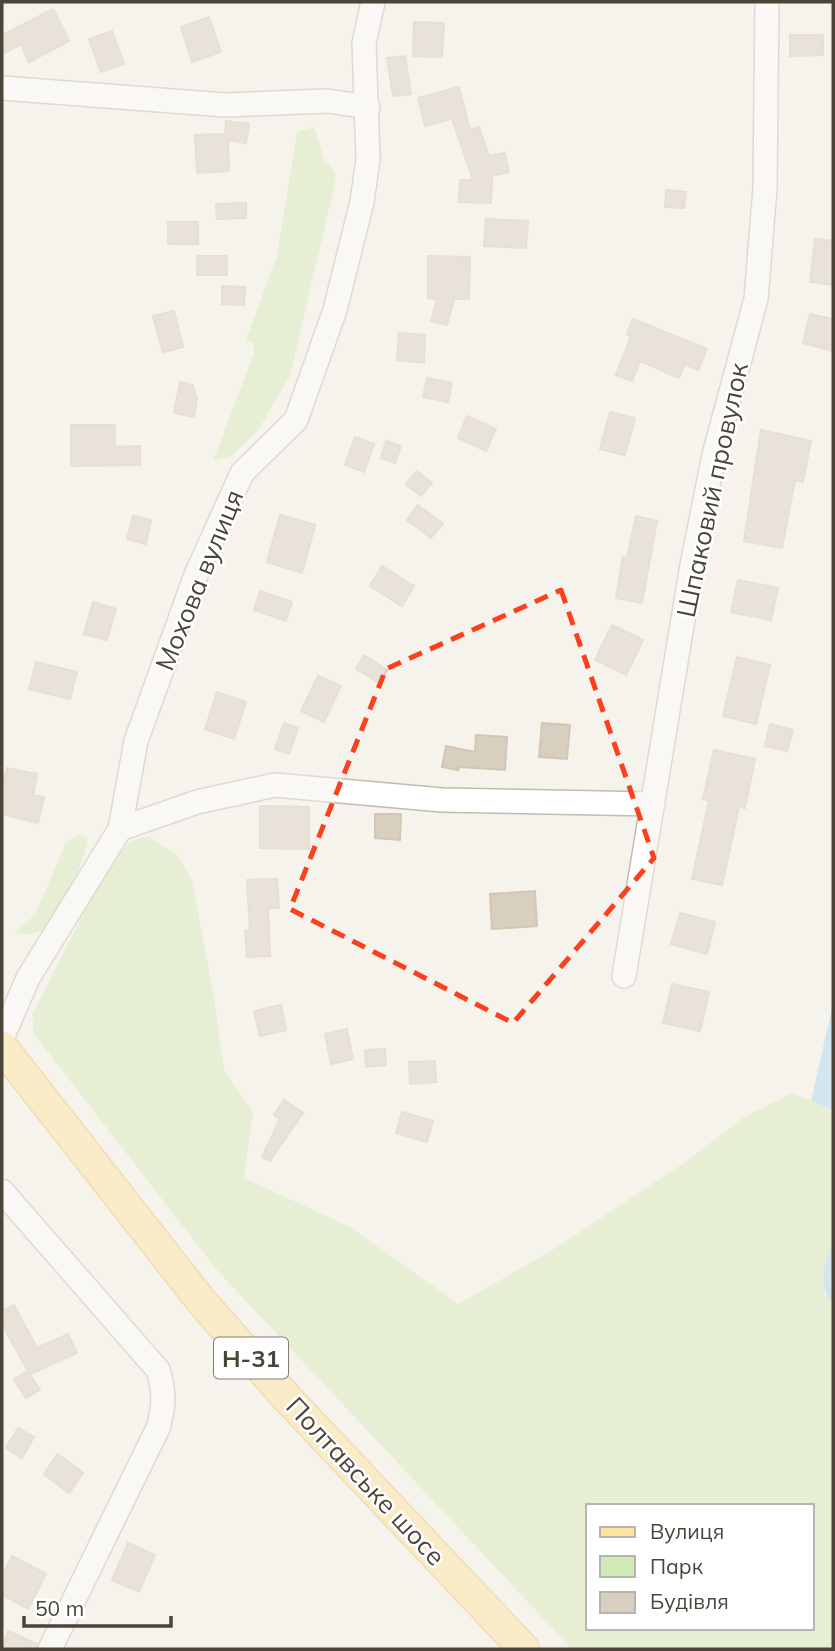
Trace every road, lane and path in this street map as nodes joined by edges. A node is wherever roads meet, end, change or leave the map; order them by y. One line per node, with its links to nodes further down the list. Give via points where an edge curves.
1 (373, 2): 4 (street, Мохова вулиця, via 364,43)
2 (767, 2): 5 (street, Шпаковий провулок, via 765,188 756,299 714,456)
3 (2, 88): 4 (street, via 225,105 328,101)
4 (368, 107): 6 (street, Мохова вулиця, via 363,191 335,310 296,420 242,472 196,575 136,741)
5 (653, 804): 6 (street, via 442,800 275,785 197,802); 7 (street, Шпаковий провулок)
6 (120, 829): 8 (street, Мохова вулиця, via 28,978)
7 (624, 976)
8 (2, 1038)
9 (2, 1046): 12 (main road, Полтавське шосе / Н-31, via 202,1302)
10 (2, 1191): 11 (street, via 158,1370 164,1389 158,1428)
11 (50, 1649)
12 (524, 1649)

